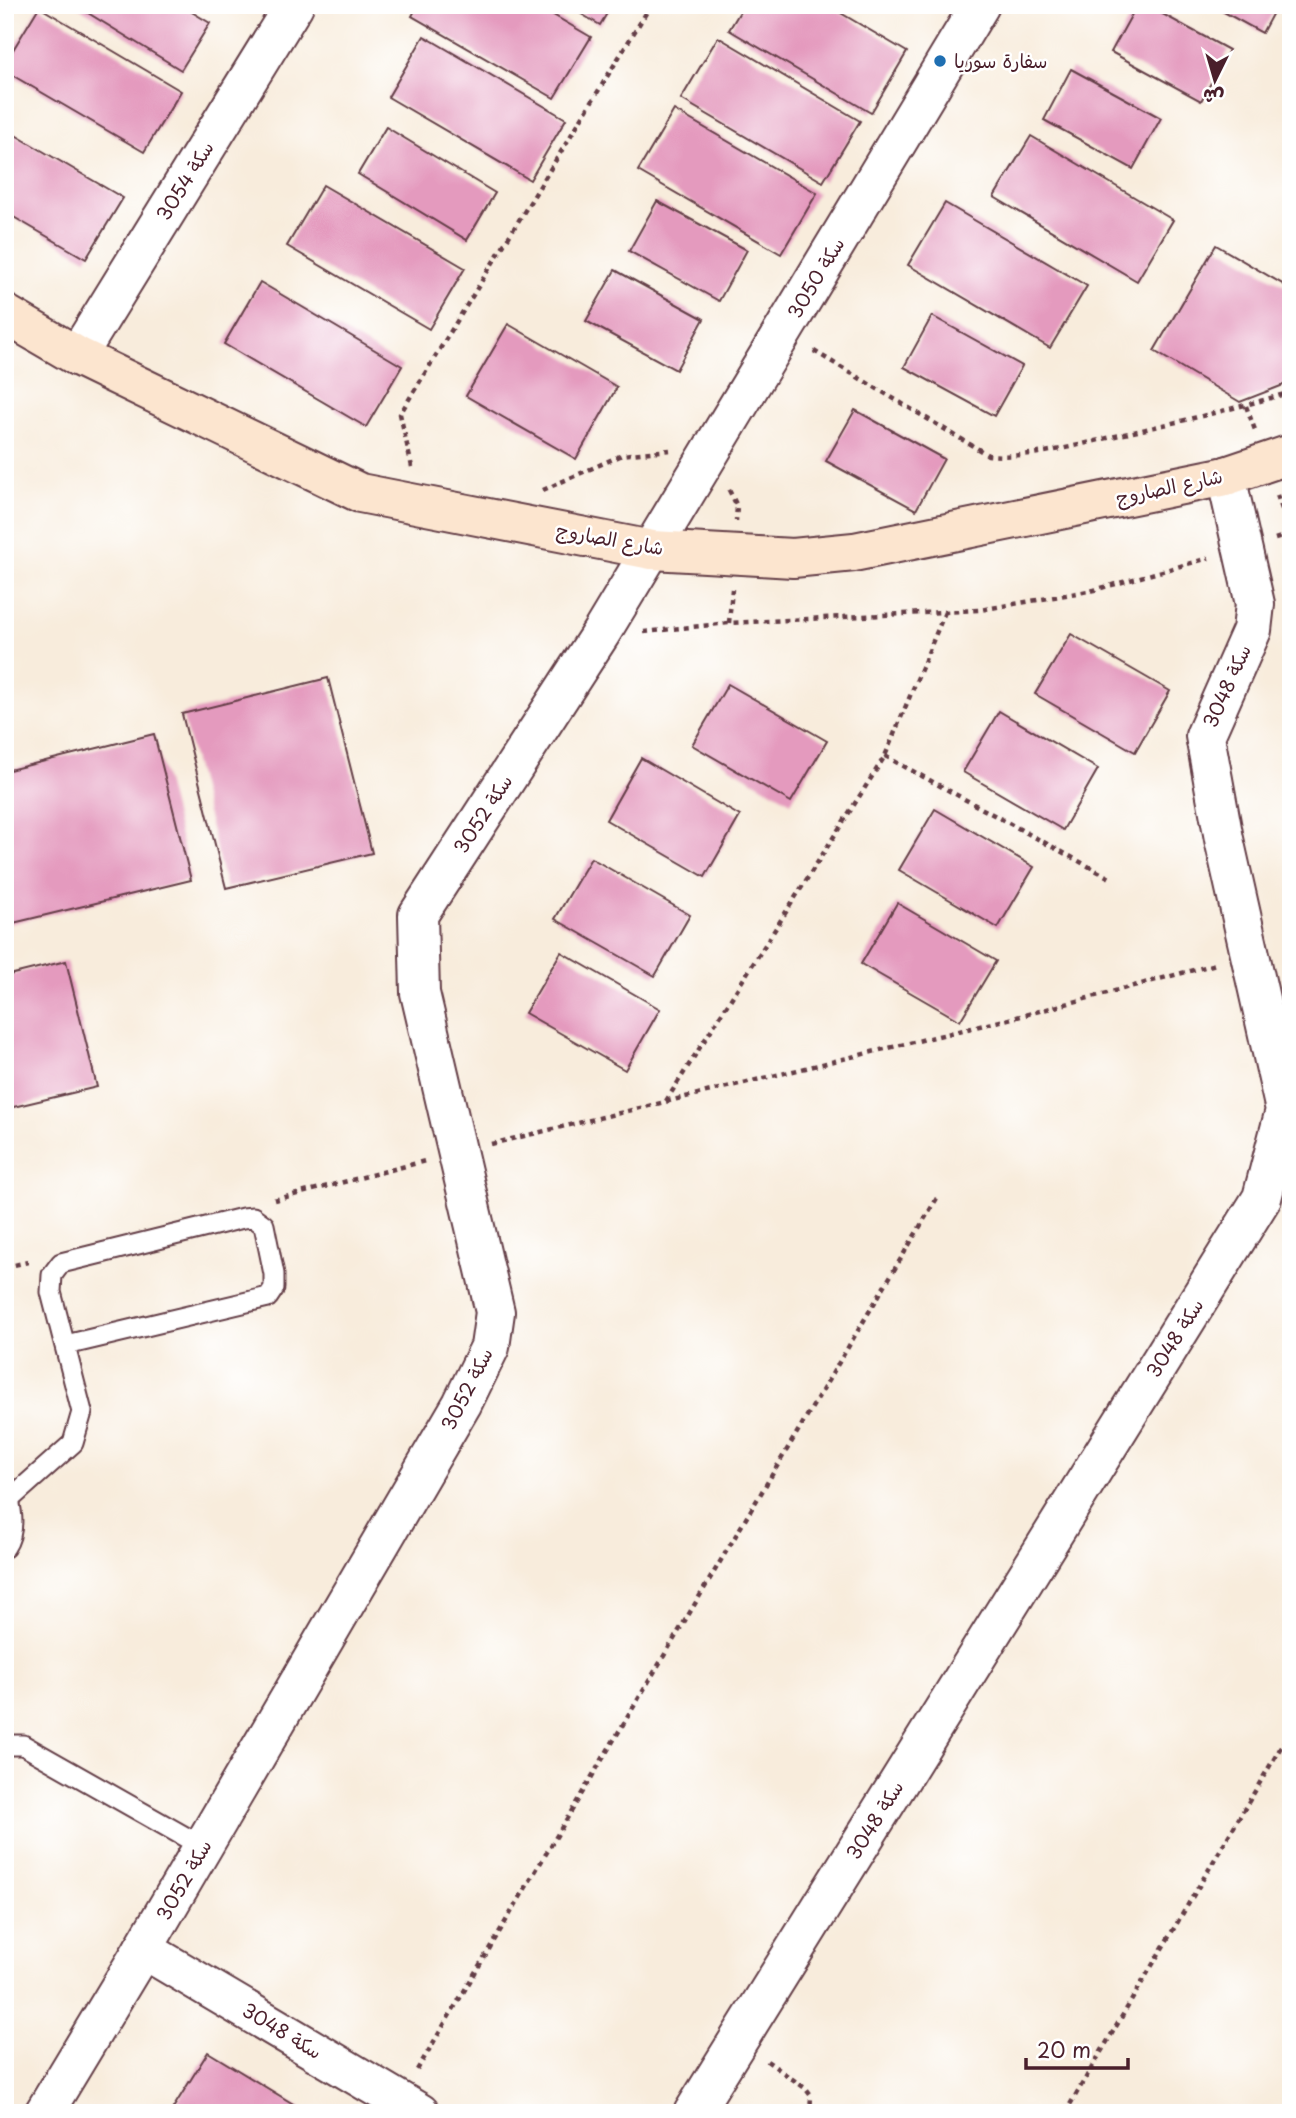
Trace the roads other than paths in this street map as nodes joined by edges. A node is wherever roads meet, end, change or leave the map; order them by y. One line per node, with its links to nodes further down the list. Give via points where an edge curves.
1 (294, 5): 4 (street, سكة 3054)
2 (980, 5): 7 (street, سكة 3050)
3 (5, 314): 4 (main road, شارع الصاروج)
4 (77, 356): 7 (main road, شارع الصاروج, via 360,493)
5 (1291, 454): 6 (main road, شارع الصاروج)
6 (1226, 475): 7 (main road, شارع الصاروج, via 854,552 793,558); 16 (street, سكة 3048, via 1255,604 1252,631 1205,736 1285,1110 1262,1198)
7 (652, 550): 12 (street, سكة 3052, via 418,915 420,993 495,1312 490,1348)
8 (66, 1345): 8 (lane, via 268,1297 274,1275 264,1225 253,1217 243,1218 61,1263 52,1275 51,1292); 9 (lane, via 82,1412 73,1443)
9 (7, 1492): 10 (lane, via 12,1535)
10 (5, 1547)
11 (5, 1745): 12 (lane, via 23,1745)
12 (203, 1847): 13 (street, سكة 3052)
13 (143, 1949): 14 (street, سكة 3048); 15 (street, سكة 3052)
14 (422, 2096)
15 (44, 2113)
16 (693, 2113)

